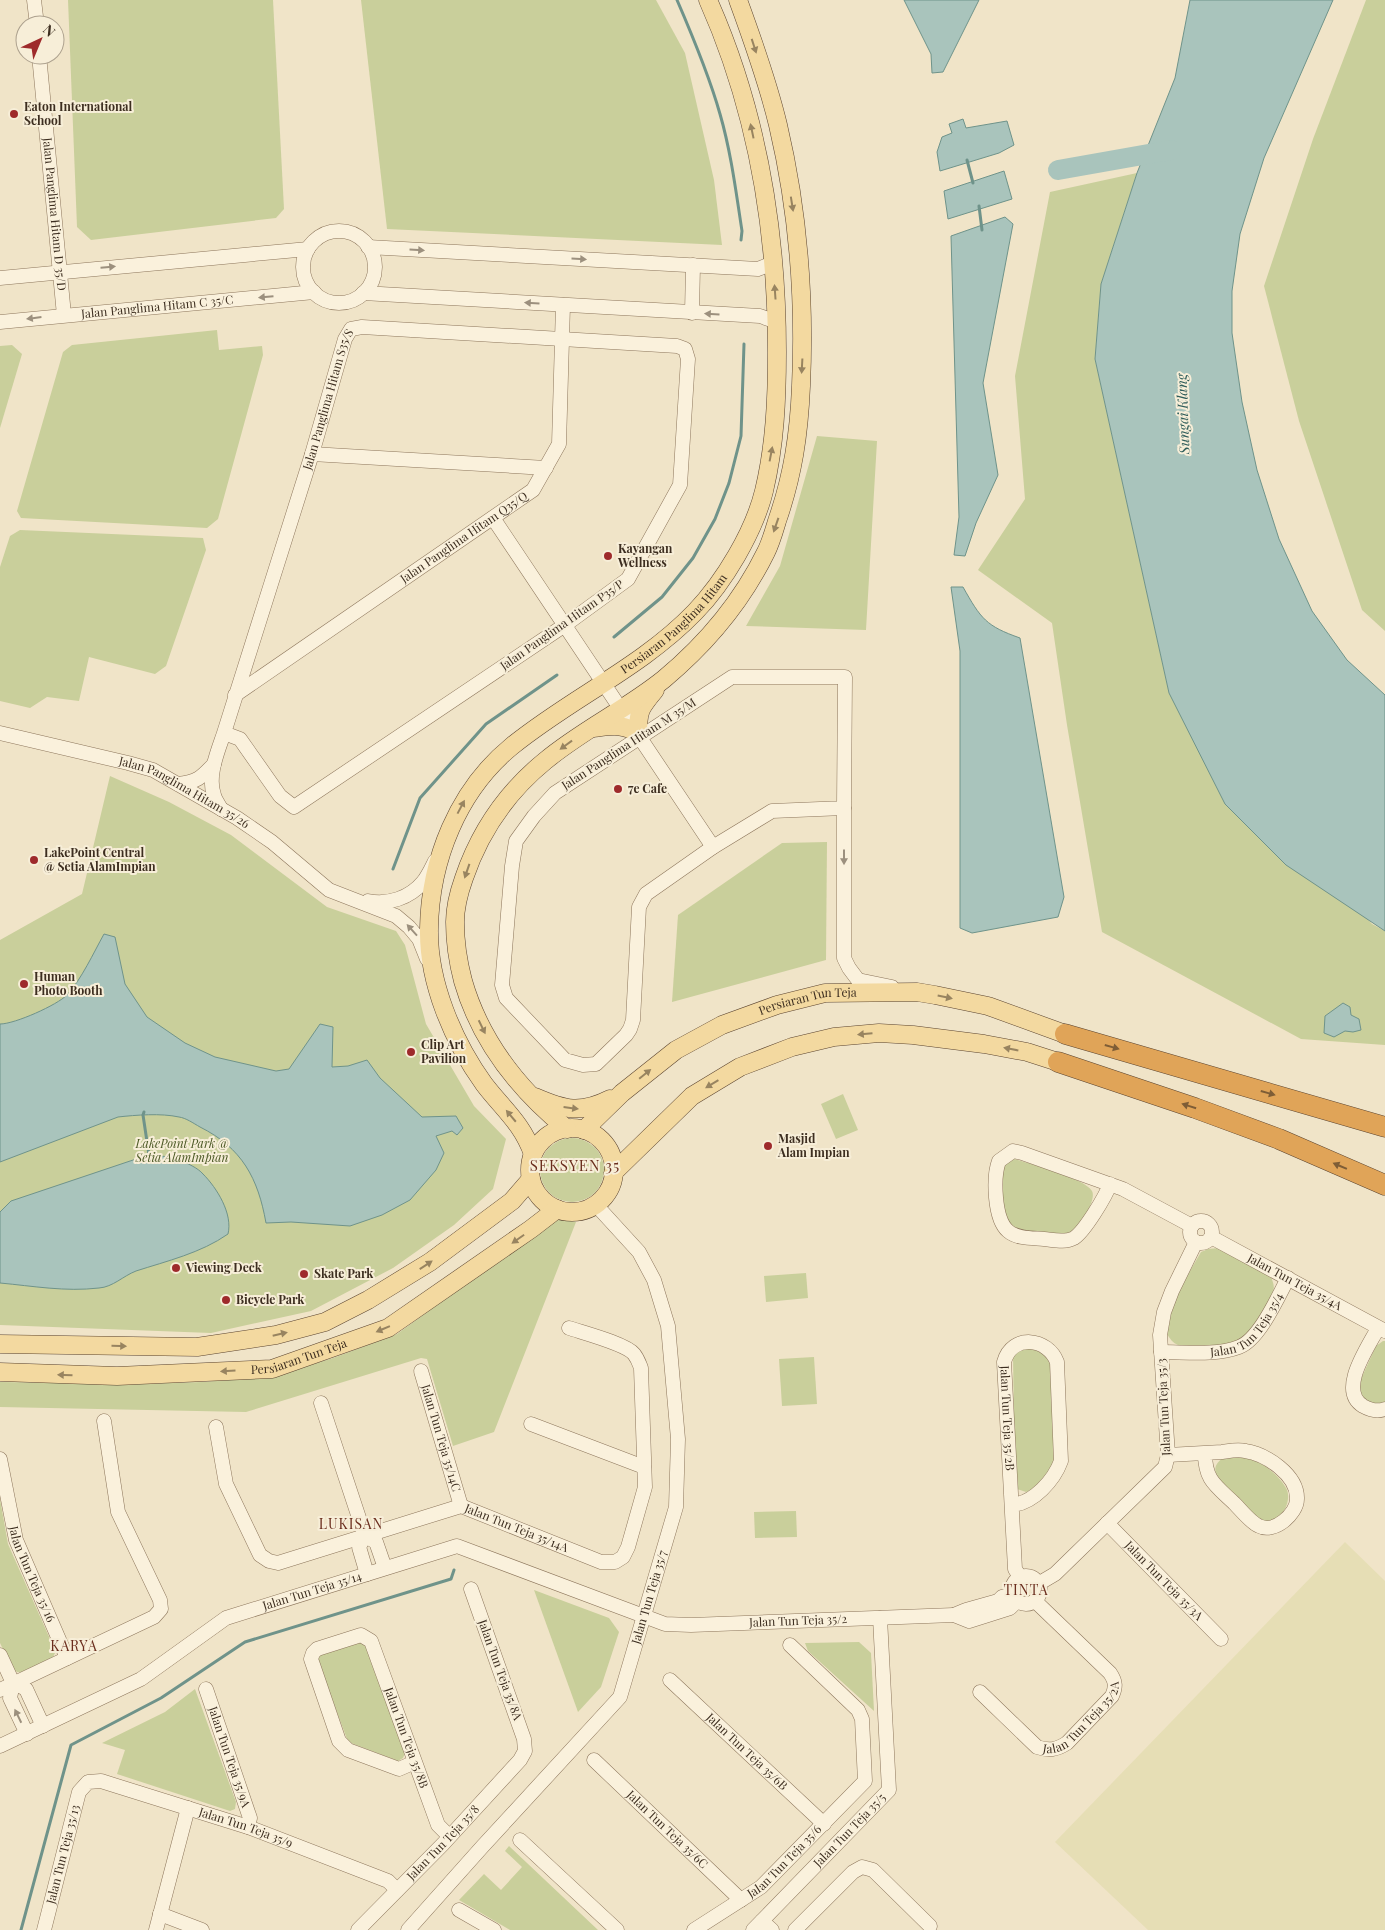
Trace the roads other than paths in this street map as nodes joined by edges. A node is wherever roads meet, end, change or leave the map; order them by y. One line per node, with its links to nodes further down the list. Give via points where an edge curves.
1 (34, 0): 4 (street)
2 (708, 0): 8 (main road, Persiaran Panglima Hitam, one-way to 2, via 752,130 731,55)
3 (738, 0): 25 (main road, one-way to 25, via 778,125 795,220 802,289 802,353 794,464 767,550 740,595 714,632)
4 (36, 15)
5 (41, 65): 10 (street, Jalan Panglima Hitam D 35/D)
6 (368, 247): 7 (street, via 354,234 341,231 321,236); 9 (street, one-way to 9); 13 (street, via 373,255 374,269 371,282)
7 (308, 249): 10 (street, one-way to 7); 12 (street, via 304,272)
8 (773, 263): 9 (street, via 758,269); 18 (main road, Persiaran Panglima Hitam, one-way to 8)
9 (693, 266): 15 (street)
10 (60, 272): 11 (street); 16 (street, Jalan Panglima Hitam D 35/D)
11 (0, 278)
12 (314, 292): 13 (street, via 337,302 351,300); 16 (street, Jalan Panglima Hitam C 35/C, one-way to 16)
13 (363, 293): 14 (street, one-way to 13)
14 (563, 305): 15 (street); 19 (street, Jalan Panglima Hitam Q35/Q)
15 (692, 312): 18 (street, one-way to 15, via 760,316)
16 (64, 315): 17 (street, Jalan Panglima Hitam C 35/C, one-way to 17)
17 (0, 322)
18 (777, 322): 26 (main road, Persiaran Panglima Hitam, one-way to 18, via 633,664 696,611 724,575 748,533 763,494 773,448 777,410)
19 (561, 339): 20 (street, Jalan Panglima Hitam S35/S, via 677,346); 21 (street, Jalan Panglima Hitam S35/S, via 352,329 345,339); 22 (street, Jalan Panglima Hitam Q35/Q, via 559,444)
20 (685, 350): 24 (street, Jalan Panglima Hitam P35/P, via 688,359 680,485 628,579)
21 (312, 454): 22 (street); 27 (street, Jalan Panglima Hitam S35/S)
22 (546, 468): 23 (street, Jalan Panglima Hitam Q35/Q, via 534,490)
23 (493, 518): 24 (street); 27 (street, Jalan Panglima Hitam Q35/Q)
24 (565, 625): 26 (street); 31 (street, Jalan Panglima Hitam P35/P, via 294,807 280,796 240,739)
25 (661, 681): 28 (main road); 32 (main road, via 641,707)
26 (604, 683): 28 (street); 38 (main road, Persiaran Panglima Hitam, one-way to 26, via 468,794 493,764 538,727)
27 (236, 695): 31 (street, Jalan Panglima Hitam S35/S)
28 (620, 708): 29 (main road); 32 (street)
29 (590, 728): 32 (main road, via 624,726); 44 (main road, one-way to 44, via 545,761 498,809 474,850 458,901 455,920 458,960 469,1000 492,1046)
30 (0, 733): 34 (street, Jalan Panglima Hitam 35/26, via 153,770)
31 (224, 733): 33 (street, Jalan Panglima Hitam S35/S)
32 (639, 736): 35 (street, Jalan Panglima Hitam M 35/M, via 732,677 845,677); 37 (street); 37 (street, Jalan Panglima Hitam M 35/M, via 555,793 516,841 502,985 506,998 565,1060 596,1064 630,1029 640,903 646,894)
33 (214, 764): 34 (street, Jalan Panglima Hitam S35/S, via 194,783); 36 (street, Jalan Panglima Hitam S35/S, via 213,794)
34 (178, 784): 36 (street, Jalan Panglima Hitam 35/26)
35 (844, 808): 37 (street, via 772,811); 41 (street, one-way to 41, via 844,958 858,980)
36 (221, 809): 39 (street, Jalan Panglima Hitam 35/26, via 272,842 330,890)
37 (713, 847)
38 (440, 852): 39 (street, Jalan Panglima Hitam 35/26, via 423,882 405,896 373,902); 40 (main road, Persiaran Panglima Hitam, via 429,929)
39 (347, 898): 40 (street, Jalan Panglima Hitam 35/26, one-way to 39, via 419,939 409,927 396,916)
40 (433, 974): 48 (main road, Persiaran Panglima Hitam, one-way to 40, via 527,1136 483,1083 468,1059 442,1006)
41 (916, 992): 42 (main road, Persiaran Tun Teja, one-way to 42, via 988,1006); 45 (main road, Persiaran Tun Teja, one-way to 41, via 676,1050 722,1025 776,1005 825,993)
42 (1065, 1034): 46 (highway, one-way to 46)
43 (1058, 1062): 49 (main road, one-way to 49, via 1018,1050 879,1033 834,1037 792,1047 740,1068 692,1096); 52 (highway, one-way to 43, via 1195,1108)
44 (526, 1092): 45 (main road, one-way to 45, via 553,1105 577,1110 595,1106); 47 (main road)
45 (622, 1093): 47 (main road, Persiaran Tun Teja)
46 (1385, 1127)
47 (575, 1130): 48 (main road, via 550,1134); 49 (main road, via 598,1138 607,1147)
48 (533, 1154): 50 (main road)
49 (614, 1173): 53 (main road, via 609,1190)
50 (531, 1180): 54 (main road, via 536,1192); 61 (main road, Persiaran Tun Teja, one-way to 50, via 197,1347 276,1335 325,1322 430,1262 512,1201)
51 (1110, 1184): 51 (street, via 1013,1151 999,1161 995,1177 996,1198 1002,1222 1008,1231 1018,1236 1065,1242 1083,1230); 55 (street)
52 (1385, 1185)
53 (596, 1205): 54 (main road, via 577,1212); 85 (street, Jalan Tun Teja 35/7, via 639,1252 654,1280 668,1326 678,1439 676,1507)
54 (557, 1209): 64 (main road, Persiaran Tun Teja, one-way to 64, via 388,1328 272,1369 117,1376)
55 (1192, 1226): 56 (street, via 1199,1221 1208,1223); 57 (street, via 1190,1234)
56 (1212, 1237): 57 (street, via 1203,1244); 58 (street, Jalan Tun Teja 35/4A)
57 (1196, 1242): 62 (street, Jalan Tun Teja 35/3, via 1164,1312)
58 (1288, 1278): 60 (street, Jalan Tun Teja 35/4A); 62 (street, Jalan Tun Teja 35/4, via 1264,1322 1240,1347 1198,1353)
59 (569, 1328): 73 (street, Jalan Tun Teja 35/14A, via 624,1347 638,1360)
60 (1382, 1329): 66 (street, Jalan Tun Teja 35/4A, via 1353,1377 1352,1391 1360,1404 1372,1411)
61 (0, 1344)
62 (1161, 1352): 71 (street, Jalan Tun Teja 35/3)
63 (421, 1371): 75 (street, Jalan Tun Teja 35/14C)
64 (0, 1372)
65 (321, 1403): 77 (street)
66 (1385, 1409)
67 (104, 1421): 91 (street, via 118,1512 160,1600 161,1609 154,1617)
68 (531, 1424): 73 (street)
69 (216, 1427): 77 (street, Jalan Tun Teja 35/14A, via 226,1484 260,1554 269,1561 278,1564)
70 (1205, 1452): 70 (street, via 1244,1450 1274,1463 1294,1485 1298,1500 1292,1514 1271,1528 1259,1527 1210,1480); 71 (street)
71 (1168, 1455): 76 (street, Jalan Tun Teja 35/3, via 1165,1467)
72 (0, 1459): 91 (street, Jalan Tun Teja 35/16, via 16,1540)
73 (644, 1467): 75 (street, Jalan Tun Teja 35/14A, via 645,1487 631,1538 623,1557 615,1562 600,1562)
74 (1012, 1505): 74 (street, Jalan Tun Teja 35/2B, via 1004,1362 1014,1345 1036,1343 1046,1347 1057,1362 1061,1461 1048,1484 1030,1498); 80 (street, Jalan Tun Teja 35/2B, via 1015,1568)
75 (461, 1506): 77 (street, Jalan Tun Teja 35/14A)
76 (1107, 1523): 81 (street, Jalan Tun Teja 35/3, via 1055,1574); 88 (street, Jalan Tun Teja 35/3A)
77 (365, 1536): 78 (street, via 376,1542); 79 (street, via 359,1546)
78 (385, 1568): 79 (street, Jalan Tun Teja 35/14); 85 (street, Jalan Tun Teja 35/14, via 457,1546)
79 (366, 1574): 97 (street, Jalan Tun Teja 35/14, via 226,1618 141,1679)
80 (1020, 1577): 81 (street, via 1032,1577); 83 (street, via 1013,1583)
81 (1038, 1584): 84 (street, via 1039,1594)
82 (471, 1590): 100 (street, Jalan Tun Teja 35/8A, via 524,1738)
83 (1010, 1597): 84 (street, via 1026,1604); 86 (street, Jalan Tun Teja 35/2); 86 (street, Jalan Tun Teja 35/2, via 1010,1608 969,1621)
84 (1034, 1601): 96 (street, Jalan Tun Teja 35/2A, via 1110,1673 1115,1680 1112,1696 1067,1743 1048,1751 1037,1748)
85 (644, 1616): 87 (street, Jalan Tun Teja 35/2, via 665,1624 692,1625); 119 (street, Jalan Tun Teja 35/7, via 620,1697)
86 (954, 1616): 87 (street, Jalan Tun Teja 35/2)
87 (880, 1618): 114 (street, Jalan Tun Teja 35/5, via 889,1790)
88 (1221, 1639)
89 (790, 1645): 105 (street, Jalan Tun Teja 35/6, via 858,1710 862,1719 865,1781)
90 (0, 1655): 93 (street)
91 (67, 1658): 93 (street)
92 (670, 1680): 105 (street, Jalan Tun Teja 35/6B)
93 (13, 1683): 95 (street); 97 (street, via 26,1689); 98 (street, one-way to 93, via 10,1698)
94 (206, 1689): 106 (street, Jalan Tun Teja 35/9A, via 250,1818)
95 (0, 1690)
96 (980, 1692)
97 (43, 1726): 98 (street, Jalan Tun Teja 35/14)
98 (27, 1734): 99 (street, Jalan Tun Teja 35/14)
99 (0, 1746)
100 (525, 1751): 107 (street, Jalan Tun Teja 35/8)
101 (594, 1760): 110 (street, Jalan Tun Teja 35/6C)
102 (415, 1762): 102 (street, Jalan Tun Teja 35/8B, via 366,1636 317,1649 311,1660 340,1741 348,1750 399,1769); 107 (street, Jalan Tun Teja 35/8B, via 438,1825)
103 (88, 1782): 104 (street, Jalan Tun Teja 35/9, via 101,1782); 115 (street, Jalan Tun Teja 35/13, via 79,1792)
104 (188, 1808): 106 (street, Jalan Tun Teja 35/9); 112 (street)
105 (824, 1824): 110 (street, Jalan Tun Teja 35/6, via 761,1887)
106 (248, 1827): 109 (street, Jalan Tun Teja 35/9, via 388,1881)
107 (449, 1836): 109 (street, Jalan Tun Teja 35/8)
108 (520, 1840): 121 (street)
109 (398, 1890): 118 (street, Jalan Tun Teja 35/8)
110 (741, 1900): 122 (street, Jalan Tun Teja 35/6)
111 (459, 1910): 120 (street)
112 (160, 1914): 116 (street); 117 (street)
113 (930, 1926): 123 (street, via 873,1870 862,1867 853,1872)
114 (763, 1927)
115 (44, 1930)
116 (156, 1930)
117 (202, 1930)
118 (358, 1930)
119 (408, 1930)
120 (494, 1930)
121 (617, 1930)
122 (694, 1930)
123 (795, 1930)

